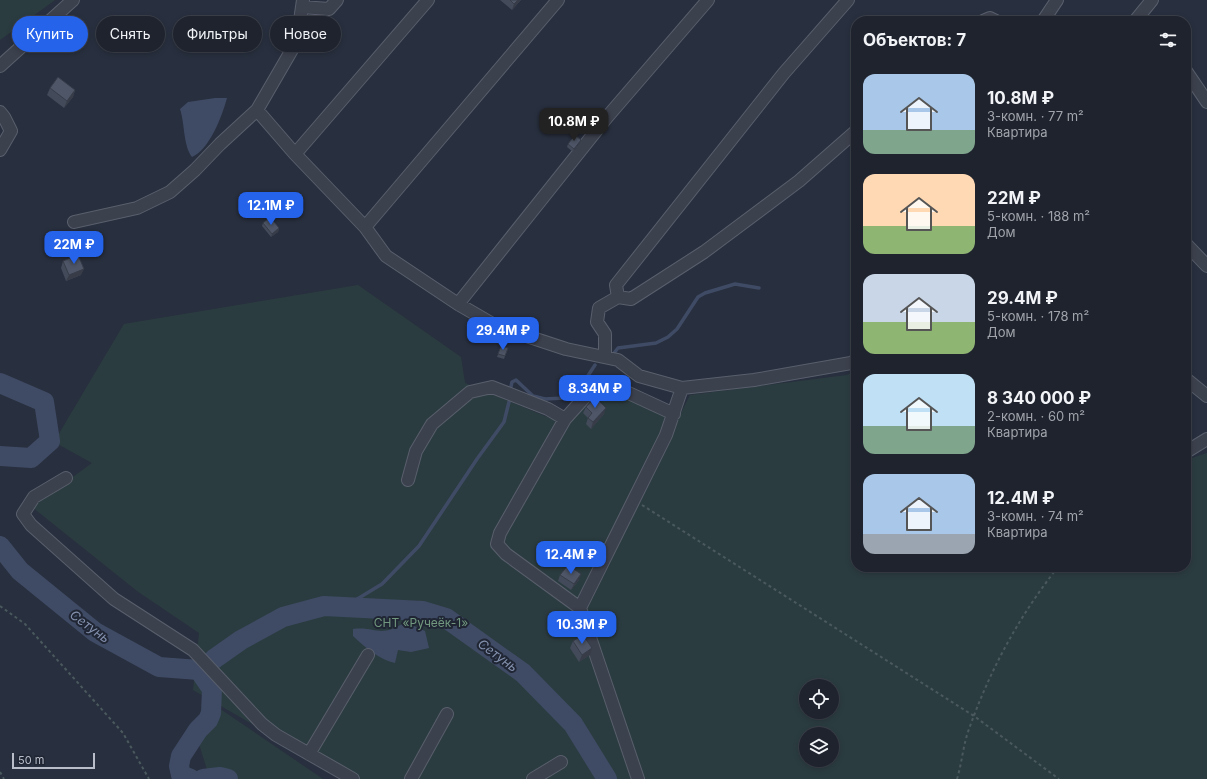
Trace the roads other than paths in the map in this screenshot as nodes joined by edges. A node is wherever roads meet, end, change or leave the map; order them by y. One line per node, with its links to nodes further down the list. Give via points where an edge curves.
1 (73, 0): 12 (street)
2 (336, 0): 9 (street, via 328,10)
3 (428, 0): 19 (street)
4 (558, 0): 21 (street)
5 (708, 0): 25 (street, via 608,116)
6 (848, 0): 24 (street, via 784,73 616,285)
7 (1057, 0): 10 (street)
8 (1152, 0): 11 (street)
9 (302, 4): 15 (street, via 297,41)
10 (1046, 16)
11 (1139, 16)
12 (0, 66)
13 (1191, 78): 14 (street)
14 (1207, 102)
15 (257, 110): 19 (street); 20 (street, via 170,192 137,208)
16 (0, 112): 18 (street, via 11,131)
17 (851, 135): 24 (street, via 799,181 704,252 631,299)
18 (0, 150)
19 (295, 154): 21 (street)
20 (74, 222)
21 (365, 228): 25 (street, via 386,256)
22 (1191, 249): 23 (street)
23 (1207, 266)
24 (618, 297): 26 (street, via 599,308 597,322 605,334)
25 (458, 304): 26 (street, via 496,326 566,349)
26 (605, 358): 29 (street, via 618,360 639,376)
27 (851, 363): 29 (street, via 754,380)
28 (1191, 383): 30 (street)
29 (682, 388): 31 (street)
30 (1207, 396)
31 (674, 414): 32 (street, via 606,385 585,397); 37 (street)
32 (565, 419): 36 (street, via 548,409 492,387 470,392 432,424 416,451); 37 (street, via 500,533 497,544 506,554)
33 (1207, 439): 34 (street)
34 (1191, 449)
35 (66, 478): 40 (street, via 34,497 23,514 31,525 114,599 193,650 262,724)
36 (408, 480)
37 (580, 608): 45 (street)
38 (368, 655): 40 (street)
39 (447, 714): 43 (street)
40 (309, 754): 42 (street)
41 (561, 762): 44 (street)
42 (353, 779)
43 (411, 779)
44 (534, 779)
45 (638, 779)

